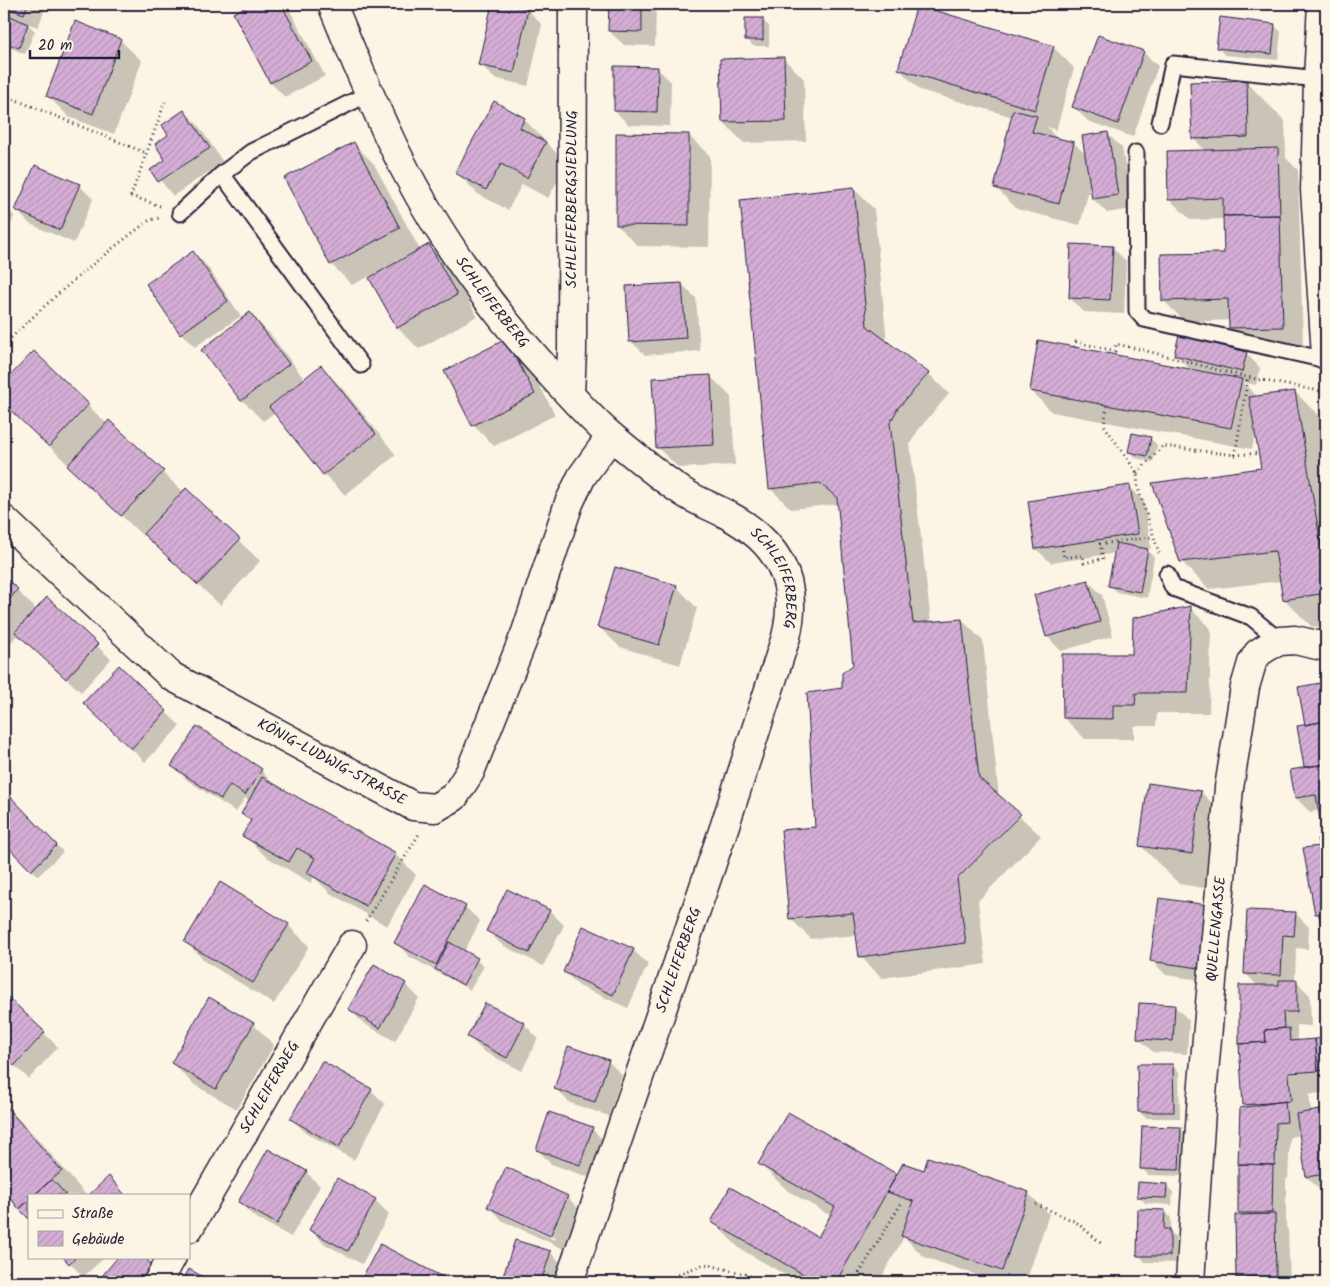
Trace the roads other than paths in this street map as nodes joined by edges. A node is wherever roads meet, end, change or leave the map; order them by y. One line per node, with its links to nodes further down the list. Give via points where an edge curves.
1 (332, 4): 5 (street, SCHLEIFERBERG)
2 (573, 4): 14 (street, SCHLEIFERBERGSIEDLUNG)
3 (1322, 4): 4 (street)
4 (1318, 79): 6 (lane, via 1173,64); 10 (street, via 1315,190)
5 (370, 93): 8 (lane, via 251,152); 14 (street, SCHLEIFERBERG, via 412,181 461,263 520,342)
6 (1160, 123)
7 (1136, 153): 12 (lane, via 1137,311 1144,319)
8 (222, 174): 9 (lane); 13 (lane)
9 (180, 213)
10 (1324, 300): 11 (street)
11 (1326, 355)
12 (1326, 360)
13 (361, 365)
14 (570, 394): 15 (street, SCHLEIFERBERG)
15 (612, 436): 16 (street, KÖNIG-LUDWIG-STRASSE, via 586,469 569,503 523,640 470,772 454,797 435,808 413,806 171,676); 24 (street, SCHLEIFERBERG, via 680,491 726,514 757,536 783,568 790,584 791,618 725,825)
16 (4, 520)
17 (1167, 574): 18 (lane, via 1173,588 1251,617)
18 (1280, 641): 19 (street, via 1295,640); 25 (street, QUELLENGASSE, via 1258,653 1252,662 1229,788 1202,1095)
19 (1326, 648)
20 (352, 945): 21 (street, SCHLEIFERWEG)
21 (190, 1226)
22 (171, 1258): 23 (street)
23 (158, 1282)
24 (569, 1282)
25 (1190, 1282)

